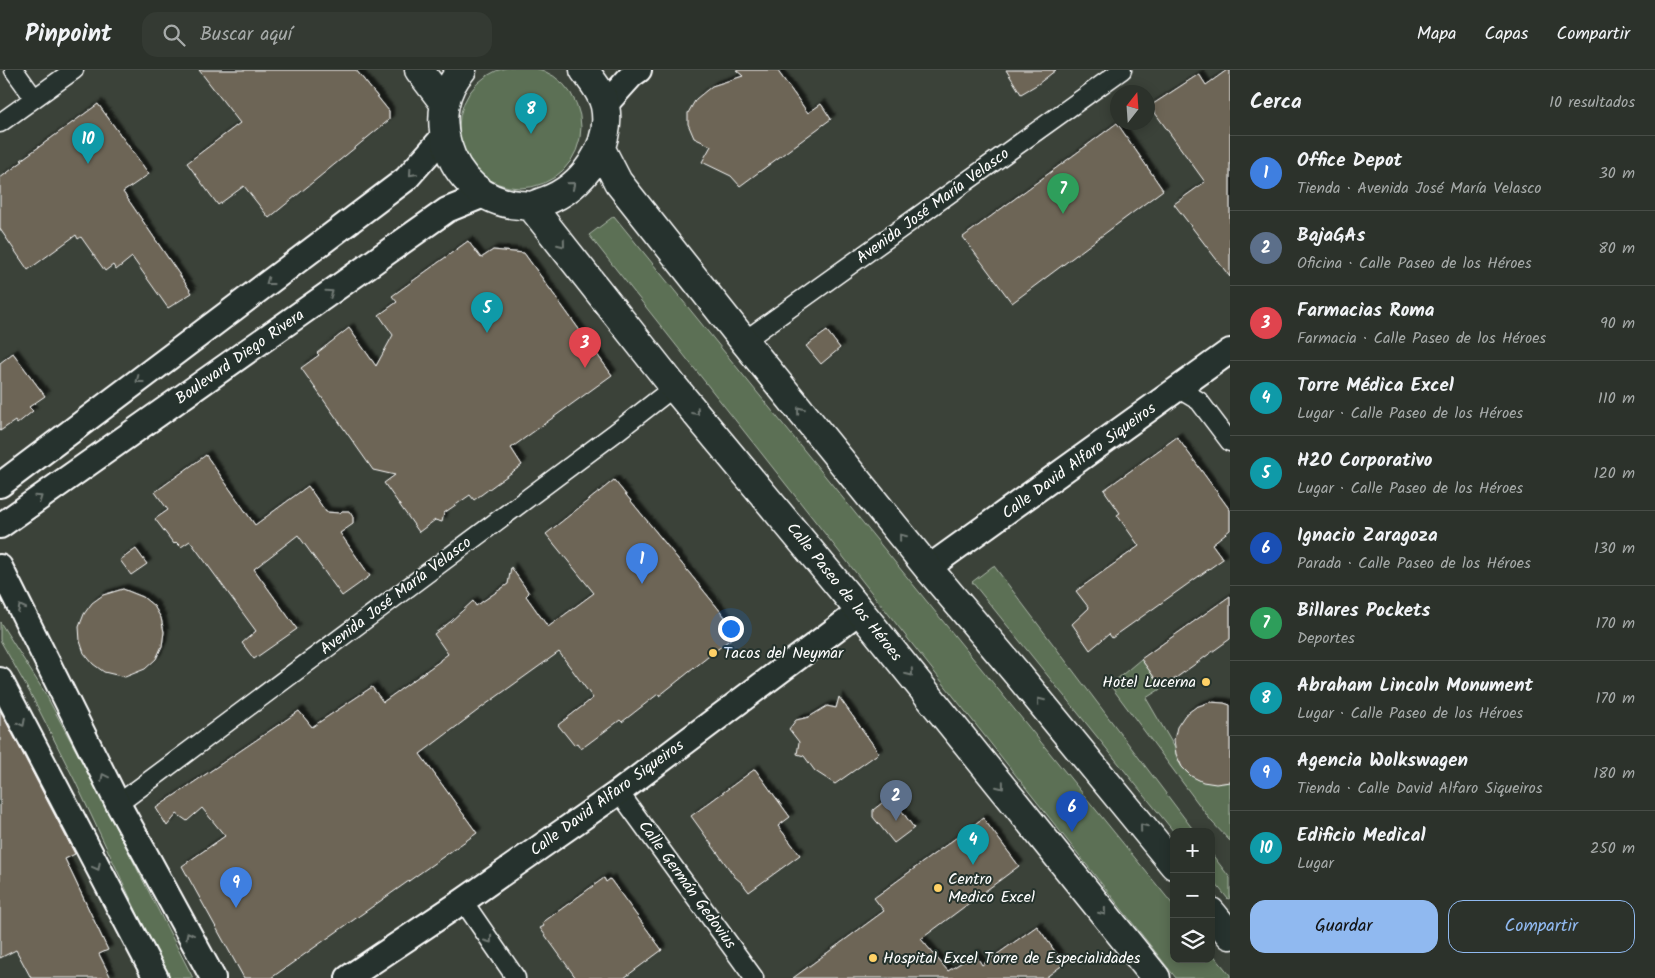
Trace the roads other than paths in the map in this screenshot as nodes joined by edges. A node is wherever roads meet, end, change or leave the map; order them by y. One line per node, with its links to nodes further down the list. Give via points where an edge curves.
1 (14, 70): 8 (street)
2 (74, 70): 8 (street)
3 (419, 70): 9 (main road)
4 (462, 70): 9 (main road)
5 (584, 70): 10 (main road)
6 (639, 70): 10 (street)
7 (1122, 70): 16 (street, Avenida José María Velasco)
8 (34, 98): 11 (street)
9 (444, 103): 12 (main road)
10 (605, 105): 13 (main road, via 605,136)
11 (0, 123)
12 (444, 136): 14 (main road, via 451,159 466,180); 21 (street, one-way to 21, via 406,179)
13 (601, 149): 15 (main road, one-way to 13, via 554,198 573,185); 16 (main road, via 618,182)
14 (484, 195): 15 (main road, via 508,204); 22 (street, Boulevard Diego Rivera, one-way to 14, via 447,210)
15 (531, 206): 19 (main road, Calle Paseo de los Héroes, one-way to 19)
16 (744, 341): 24 (main road, one-way to 16)
17 (1230, 351): 18 (street, Calle David Alfaro Siqueiros)
18 (1186, 383): 20 (street); 24 (street, Calle David Alfaro Siqueiros)
19 (674, 387): 25 (main road, Calle Paseo de los Héroes, one-way to 25); 28 (street, Avenida José María Velasco)
20 (1230, 442)
21 (0, 485)
22 (0, 526)
23 (0, 567): 28 (street, one-way to 23)
24 (928, 568): 29 (main road, one-way to 24)
25 (860, 611): 27 (street, Calle David Alfaro Siqueiros); 38 (main road, Calle Paseo de los Héroes, one-way to 38)
26 (0, 680): 33 (street, one-way to 33)
27 (619, 792): 30 (street, Calle David Alfaro Siqueiros); 37 (street, Calle Germán Gedovius)
28 (118, 804): 34 (street, one-way to 28)
29 (1170, 860)
30 (463, 901): 35 (street, Calle David Alfaro Siqueiros); 36 (street, one-way to 36)
31 (1215, 917): 32 (main road)
32 (1230, 935)
33 (156, 978)
34 (213, 978)
35 (348, 978)
36 (516, 978)
37 (754, 978)
38 (1156, 978)

